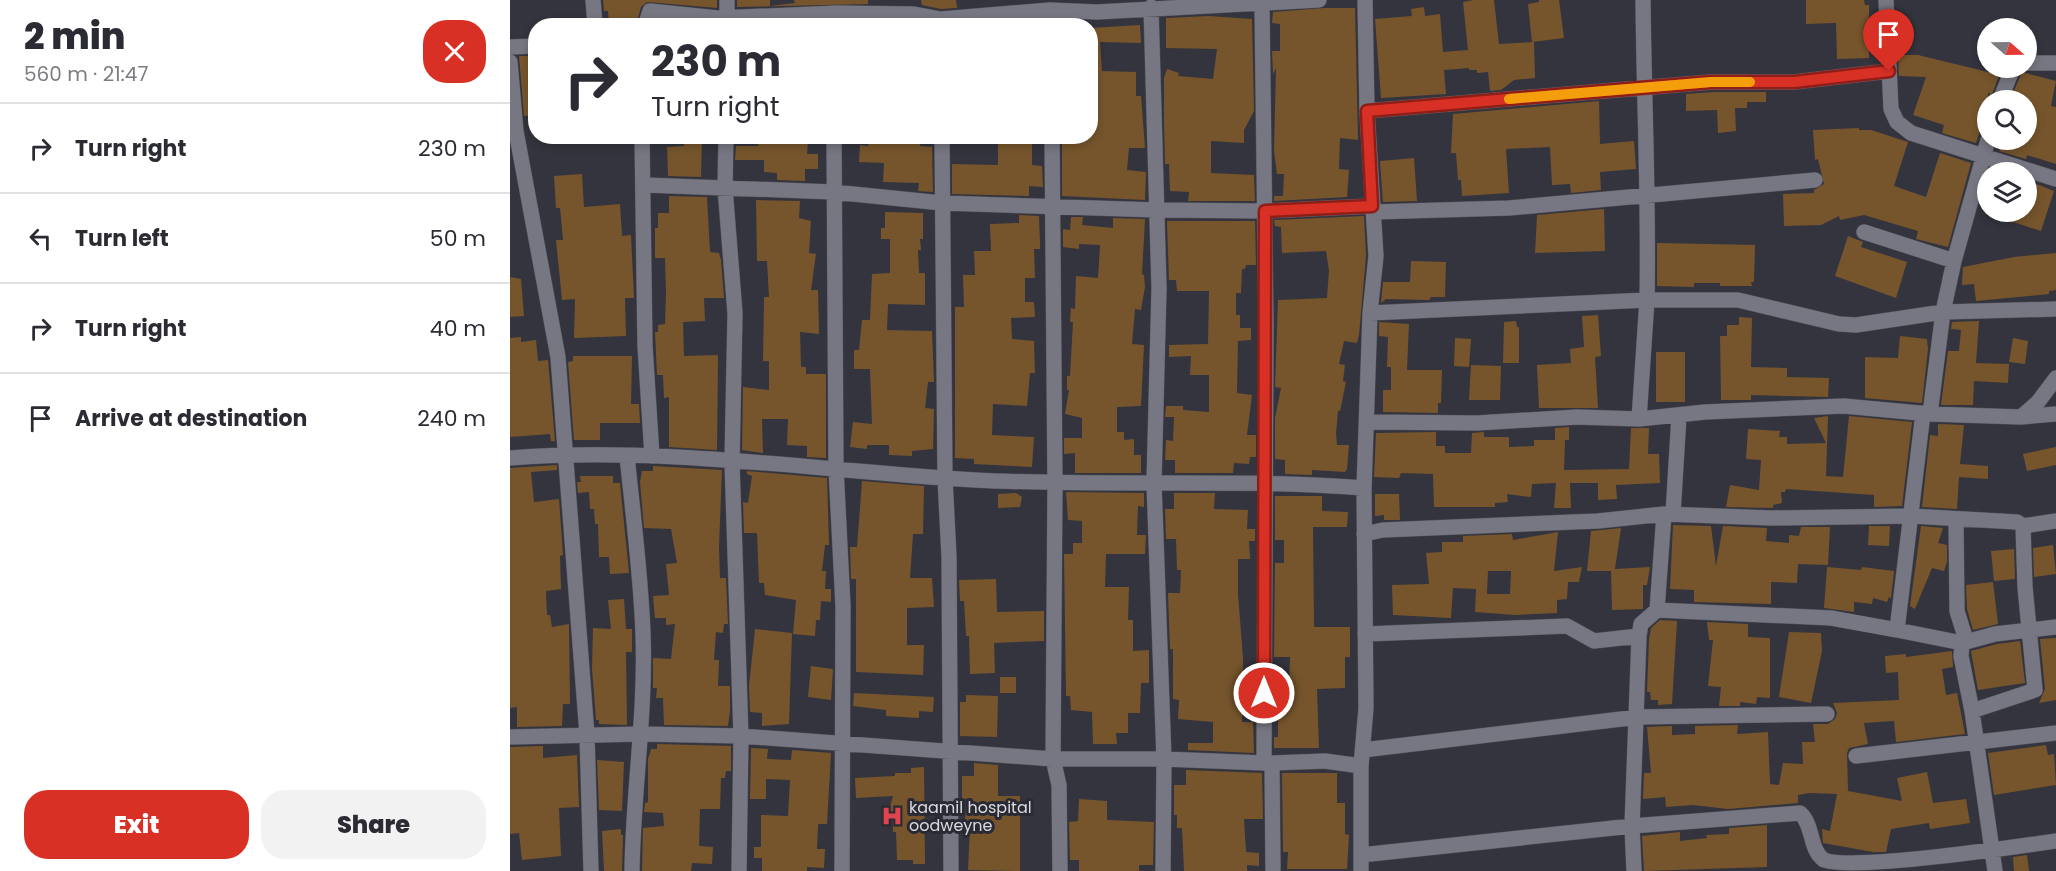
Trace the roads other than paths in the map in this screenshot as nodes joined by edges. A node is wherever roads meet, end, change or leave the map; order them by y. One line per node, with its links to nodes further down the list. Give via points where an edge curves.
1 (593, 0): 11 (street)
2 (727, 0): 14 (street)
3 (1319, 0): 7 (street)
4 (1365, 0): 25 (street)
5 (1643, 0): 24 (street)
6 (1886, 0): 23 (street)
7 (1262, 4): 10 (street); 44 (street)
8 (1096, 6): 10 (street); 17 (street)
9 (913, 7): 15 (street); 16 (street)
10 (1151, 7): 43 (street)
11 (595, 18)
12 (648, 18): 13 (street, via 650,11)
13 (704, 18)
14 (727, 18)
15 (843, 18)
16 (934, 18)
17 (1050, 18)
18 (528, 46): 19 (street)
19 (510, 47)
20 (510, 62): 26 (street)
21 (2037, 63): 22 (street)
22 (2056, 63)
23 (1889, 71): 24 (street, via 1794,82); 33 (street, via 1897,122 1911,133)
24 (1643, 87): 25 (street); 39 (street)
25 (1367, 111): 42 (street)
26 (513, 132): 58 (street, via 558,357)
27 (642, 144): 36 (street)
28 (726, 144): 37 (street)
29 (834, 144): 38 (street)
30 (942, 144): 40 (street)
31 (1052, 144): 41 (street)
32 (1985, 150): 33 (street)
33 (1983, 156): 34 (street); 46 (street)
34 (2056, 179)
35 (1815, 180): 39 (street)
36 (645, 185): 37 (street); 60 (street, via 645,346)
37 (725, 188): 38 (street); 62 (street, via 735,313)
38 (833, 192): 40 (street); 63 (street)
39 (1649, 193): 42 (street, via 1509,208); 47 (street)
40 (942, 202): 41 (street); 64 (street)
41 (1053, 204): 43 (street); 66 (street)
42 (1373, 209): 44 (street); 50 (street, via 1376,256)
43 (1156, 210): 44 (street); 65 (street, via 1159,288)
44 (1265, 211): 67 (street)
45 (1864, 232): 46 (street)
46 (1954, 261): 49 (street)
47 (1647, 300): 49 (street, via 1738,300 1839,324); 50 (street); 56 (street)
48 (2056, 309): 49 (street)
49 (1943, 312): 52 (street)
50 (1370, 313): 57 (street)
51 (2056, 378): 55 (street)
52 (1926, 413): 54 (street, via 1844,406); 55 (street); 70 (street)
53 (2056, 414): 55 (street)
54 (1679, 416): 56 (street); 69 (street)
55 (2021, 417)
56 (1639, 419): 57 (street)
57 (1368, 423): 68 (street)
58 (564, 454): 59 (street); 61 (street); 87 (street)
59 (627, 456): 60 (street); 86 (street, via 643,633)
60 (652, 456): 62 (street)
61 (510, 458)
62 (732, 462): 63 (street); 88 (street)
63 (837, 468): 64 (street); 91 (street)
64 (945, 478): 66 (street); 92 (street)
65 (1154, 483): 66 (street); 67 (street); 96 (street)
66 (1056, 484): 95 (street)
67 (1264, 484): 68 (street); 97 (street)
68 (1364, 488): 74 (street)
69 (1669, 514): 70 (street, via 1772,518); 74 (street); 75 (street)
70 (1911, 516): 71 (street); 77 (street)
71 (1956, 520): 73 (street, via 2017,522); 81 (street, via 1957,611)
72 (2056, 521): 73 (street)
73 (2023, 526): 78 (street)
74 (1364, 534): 79 (street)
75 (1657, 610): 77 (street, via 1831,618); 80 (street, via 1641,624)
76 (2056, 627): 78 (street)
77 (1897, 630): 81 (street)
78 (2029, 632): 81 (street); 82 (street, via 2035,690)
79 (1365, 634): 80 (street, via 1567,626 1594,641); 93 (street)
80 (1639, 636): 84 (street)
81 (1964, 641): 82 (street, via 1961,656)
82 (1972, 711): 90 (street)
83 (1827, 714): 84 (street)
84 (1638, 717): 93 (street); 99 (street)
85 (2056, 733): 90 (street)
86 (642, 734): 87 (street); 88 (street); 104 (street, via 634,800)
87 (587, 735): 89 (street); 103 (street)
88 (741, 736): 91 (street); 105 (street)
89 (510, 737)
90 (1974, 741): 94 (street); 101 (street)
91 (843, 743): 92 (street); 106 (street)
92 (949, 750): 95 (street); 107 (street)
93 (1363, 750): 98 (street)
94 (1856, 756)
95 (1053, 759): 96 (street); 108 (street, via 1059,785)
96 (1164, 759): 97 (street); 109 (street)
97 (1268, 763): 98 (street, via 1325,761); 110 (street)
98 (1361, 766): 102 (street)
99 (1632, 826): 101 (street, via 1800,813 1807,819 1817,854 1840,865 1895,863); 102 (street); 111 (street)
100 (2056, 841): 101 (street)
101 (1993, 851): 112 (street)
102 (1361, 863)
103 (591, 871)
104 (632, 871)
105 (739, 871)
106 (842, 871)
107 (951, 871)
108 (1060, 871)
109 (1163, 871)
110 (1273, 871)
111 (1634, 871)
112 (1995, 871)

